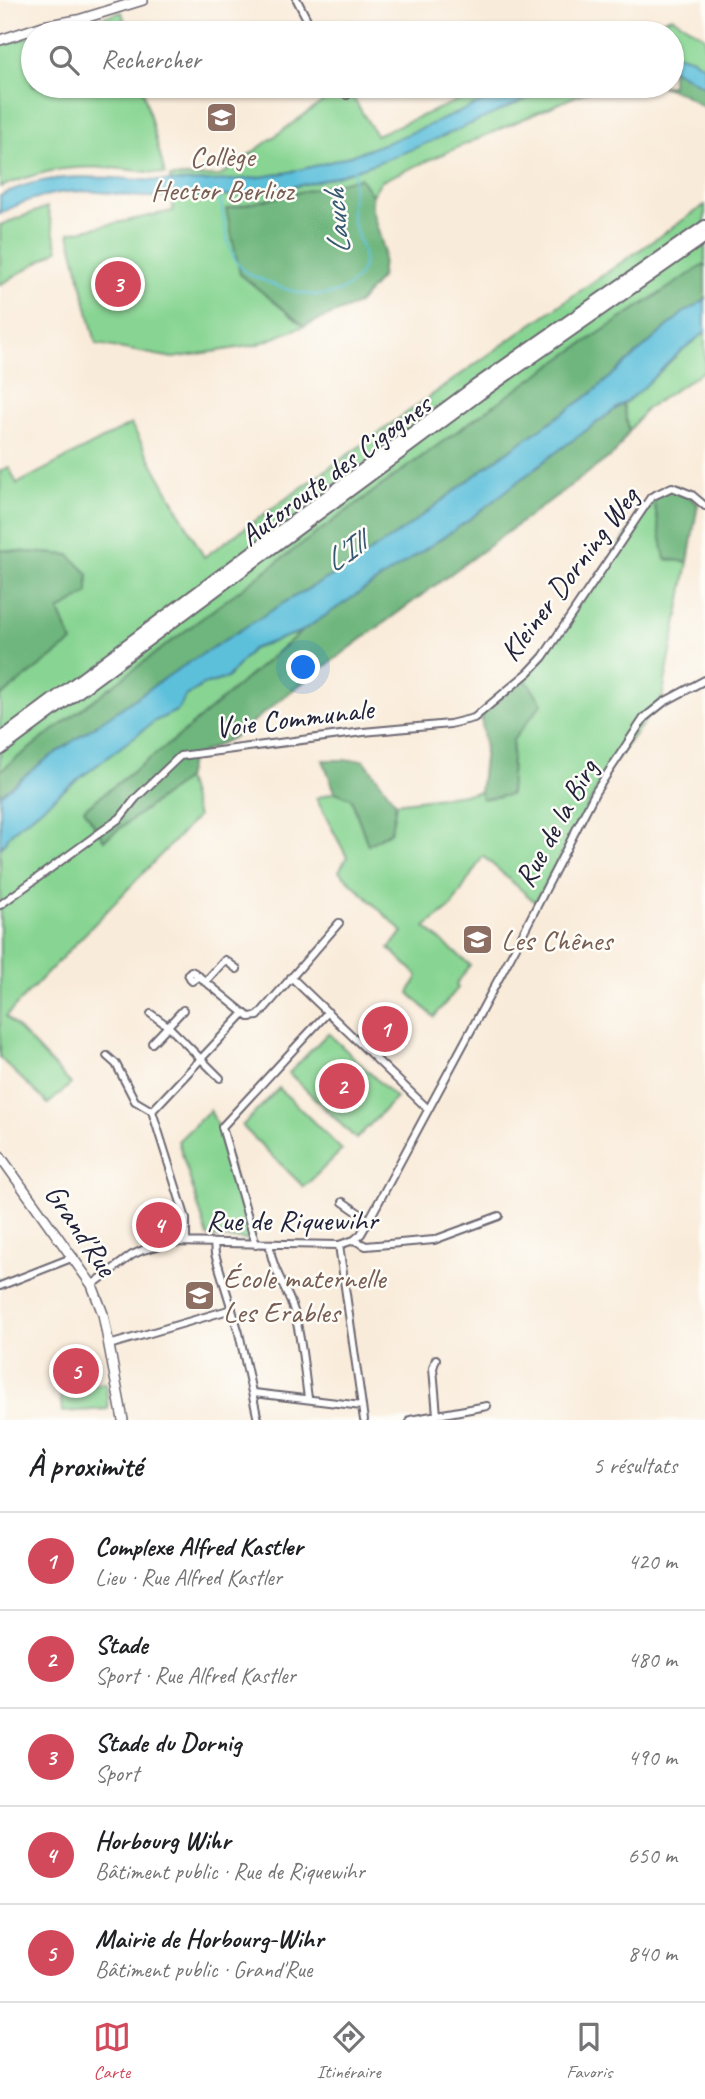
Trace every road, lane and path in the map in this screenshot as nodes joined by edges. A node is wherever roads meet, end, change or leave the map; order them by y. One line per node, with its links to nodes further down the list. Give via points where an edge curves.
1 (142, 0): 3 (main road)
2 (297, 0): 4 (street)
3 (72, 21)
4 (308, 21)
5 (21, 33): 6 (main road)
6 (0, 40)
7 (705, 226): 12 (highway, Autoroute des Cigognes, via 463,394)
8 (705, 237): 13 (highway, Autoroute des Cigognes, via 480,394)
9 (705, 506): 11 (street, Kleiner Dorning Weg, via 673,487 651,498 544,657)
10 (705, 680): 27 (street, Rue de la Birg, via 656,707 638,726 590,802)
11 (474, 718): 14 (street, Voie Communale, via 180,756 120,818)
12 (0, 739)
13 (0, 750)
14 (0, 905)
15 (339, 923): 17 (street)
16 (237, 969): 20 (street, via 225,960 202,979)
17 (291, 976): 19 (street); 20 (street, via 258,1016)
18 (183, 1010): 22 (street)
19 (328, 1012): 27 (street); 36 (street, via 222,1127)
20 (244, 1013): 25 (street)
21 (151, 1014): 22 (street)
22 (168, 1026): 23 (street); 25 (street)
23 (152, 1043)
24 (107, 1056): 28 (street, via 135,1101)
25 (200, 1058): 26 (street); 28 (street)
26 (220, 1078)
27 (428, 1110): 32 (street, Rue de la Birg)
28 (152, 1111): 34 (street, via 186,1219)
29 (0, 1156): 39 (main road, Grand'Rue)
30 (343, 1202): 32 (street)
31 (499, 1216): 33 (street, Rue de Riquewihr, via 433,1240 366,1246)
32 (369, 1220): 33 (street, Rue de la Birg)
33 (354, 1240): 38 (street, Rue de Riquewihr)
34 (186, 1242): 35 (street, Rue de Riquewihr); 40 (street, Rue de Riquewihr, via 132,1255)
35 (214, 1243): 36 (street, Rue de Riquewihr); 42 (street)
36 (256, 1245): 37 (street, Rue de Riquewihr)
37 (270, 1245): 38 (street, Rue de Riquewihr); 46 (street, via 295,1314)
38 (339, 1245): 47 (street)
39 (74, 1257): 40 (main road, Grand'Rue); 41 (street)
40 (92, 1285): 43 (main road, Grand'Rue)
41 (0, 1286)
42 (232, 1309): 43 (street); 45 (street)
43 (109, 1345): 50 (main road, Grand'Rue)
44 (436, 1359): 49 (street)
45 (254, 1393): 46 (street); 51 (street)
46 (308, 1398): 47 (street)
47 (362, 1406): 52 (street)
48 (487, 1406): 49 (street)
49 (438, 1415): 53 (street)
50 (123, 1420)
51 (258, 1420)
52 (364, 1420)
53 (410, 1420)

